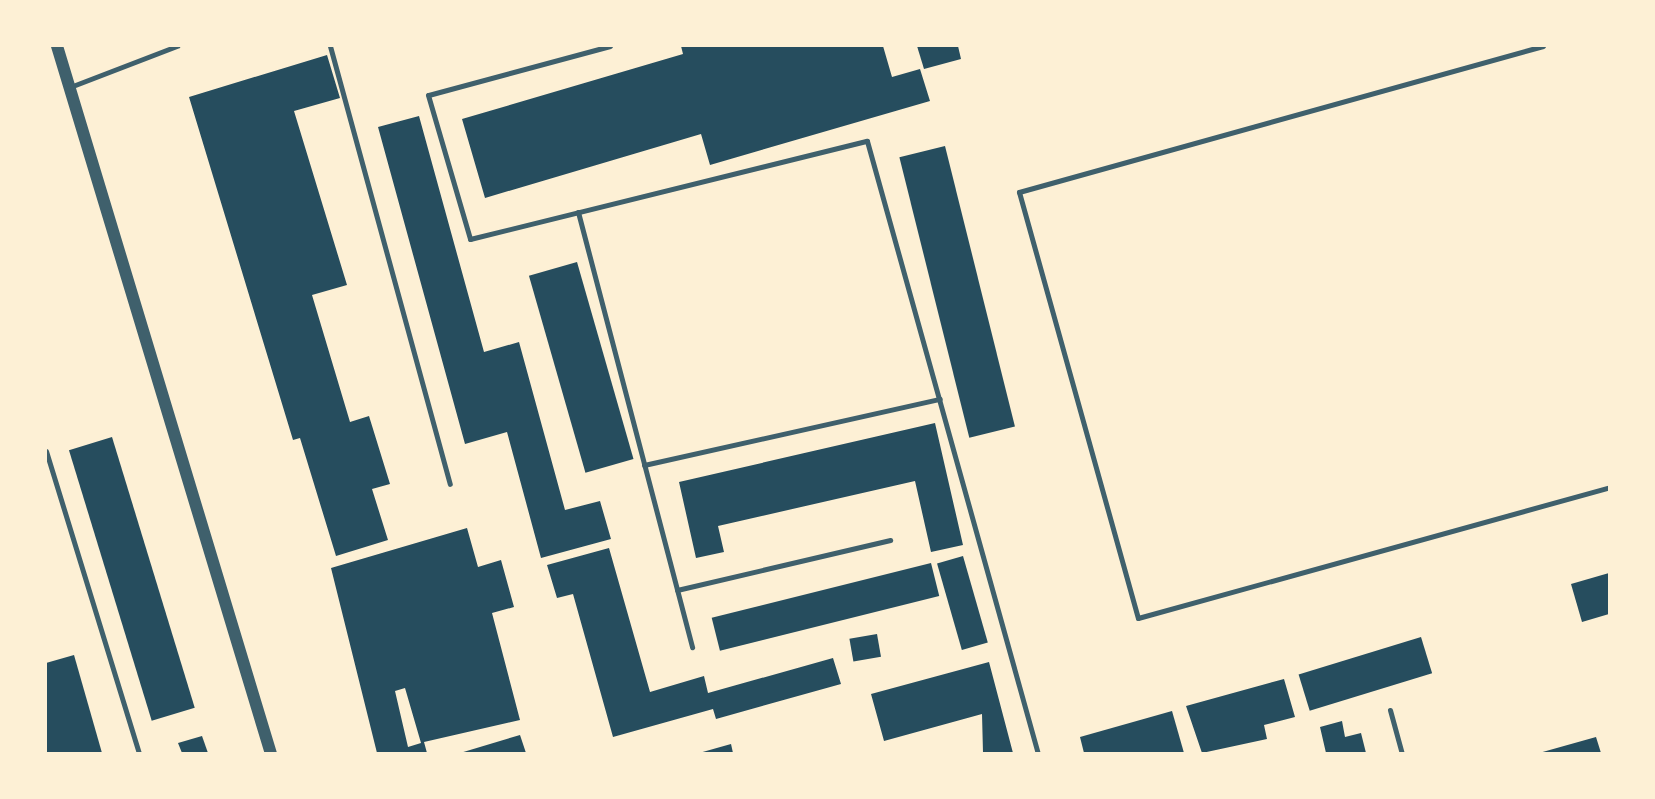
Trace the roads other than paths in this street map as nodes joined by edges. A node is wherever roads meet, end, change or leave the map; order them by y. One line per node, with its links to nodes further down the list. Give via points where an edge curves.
1 (57, 46): 6 (street)
2 (177, 46): 6 (lane)
3 (330, 46): 11 (lane)
4 (610, 46): 7 (lane, via 428,94 470,239)
5 (1543, 46): 12 (lane, via 1019,192 1138,618)
6 (70, 87): 18 (street)
7 (578, 212): 8 (lane, via 867,141); 10 (lane)
8 (940, 399): 10 (lane); 19 (lane)
9 (46, 451): 17 (lane)
10 (644, 465): 14 (lane)
11 (450, 484)
12 (1609, 487)
13 (890, 540): 14 (lane)
14 (677, 590): 15 (lane)
15 (692, 646)
16 (1390, 710): 20 (lane)
17 (139, 754)
18 (271, 754)
19 (1038, 754)
20 (1402, 754)

